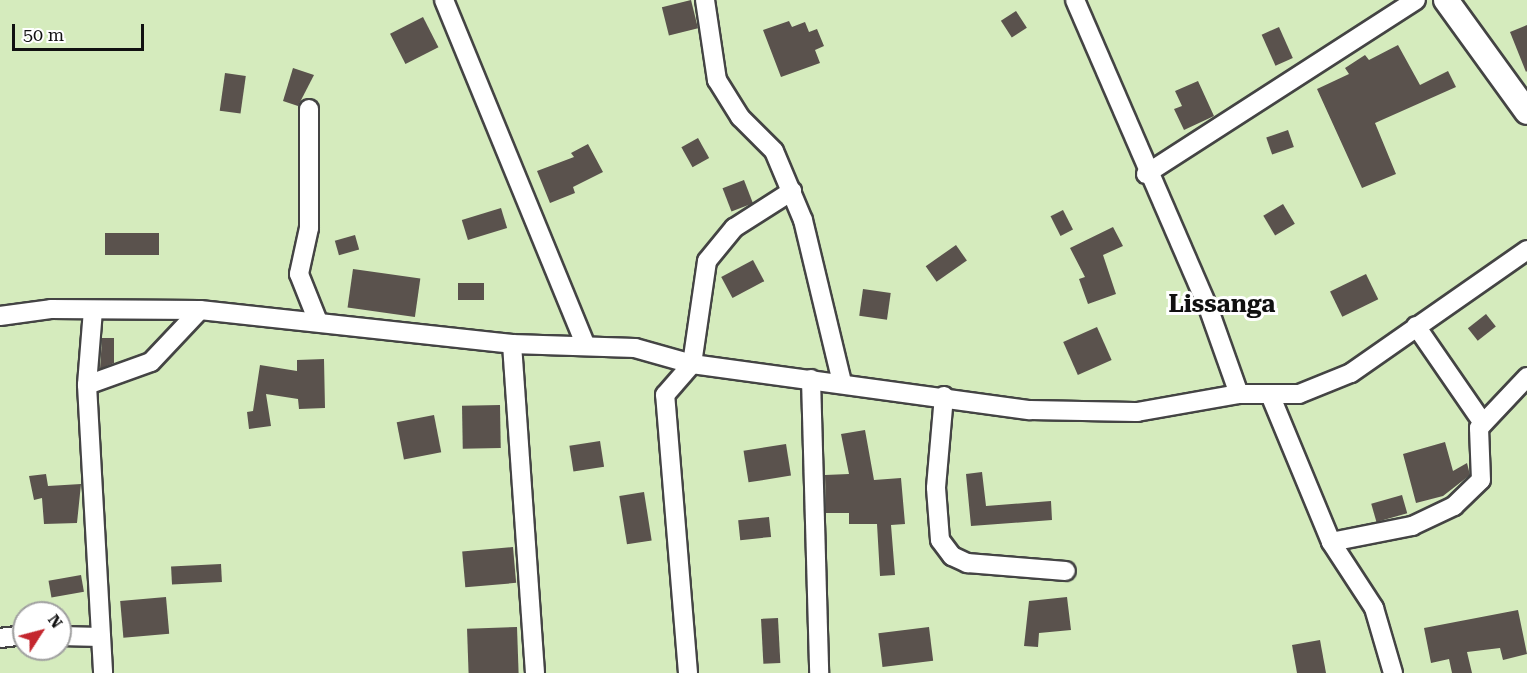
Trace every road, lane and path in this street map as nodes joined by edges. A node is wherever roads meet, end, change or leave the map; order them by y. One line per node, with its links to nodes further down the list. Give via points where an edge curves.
1 (444, 0): 16 (street)
2 (705, 0): 9 (street, via 712,57 725,96 774,151)
3 (1074, 0): 8 (street)
4 (1416, 0): 8 (street)
5 (1452, 3): 7 (street)
6 (309, 109): 14 (street, via 309,228 299,274)
7 (1527, 112)
8 (1146, 174): 23 (street, via 1208,307)
9 (792, 190): 18 (street, via 734,228 707,261); 21 (street, via 814,250)
10 (1527, 250): 15 (street)
11 (93, 310): 12 (street); 13 (street); 22 (street)
12 (200, 310): 14 (street); 22 (street, via 151,362)
13 (0, 316)
14 (317, 320): 17 (street)
15 (1416, 326): 25 (street, via 1351,374 1299,394); 26 (street)
16 (584, 342): 17 (street); 18 (street)
17 (512, 344): 32 (street)
18 (692, 364): 20 (street); 33 (street, via 665,395 663,416)
19 (1527, 377): 26 (street)
20 (811, 379): 21 (street); 34 (street)
21 (842, 382): 24 (street)
22 (87, 385): 30 (street)
23 (1239, 394): 24 (street, via 1137,412 1084,413); 25 (street)
24 (944, 396): 28 (street, via 936,488 939,540 952,556 967,563)
25 (1271, 397): 27 (street)
26 (1483, 423): 27 (street, via 1477,434 1481,480 1454,506 1412,526)
27 (1331, 543): 35 (street, via 1374,608)
28 (1066, 571)
29 (72, 636): 30 (street)
30 (101, 637): 31 (street)
31 (103, 673)
32 (535, 673)
33 (688, 673)
34 (819, 673)
35 (1393, 673)

